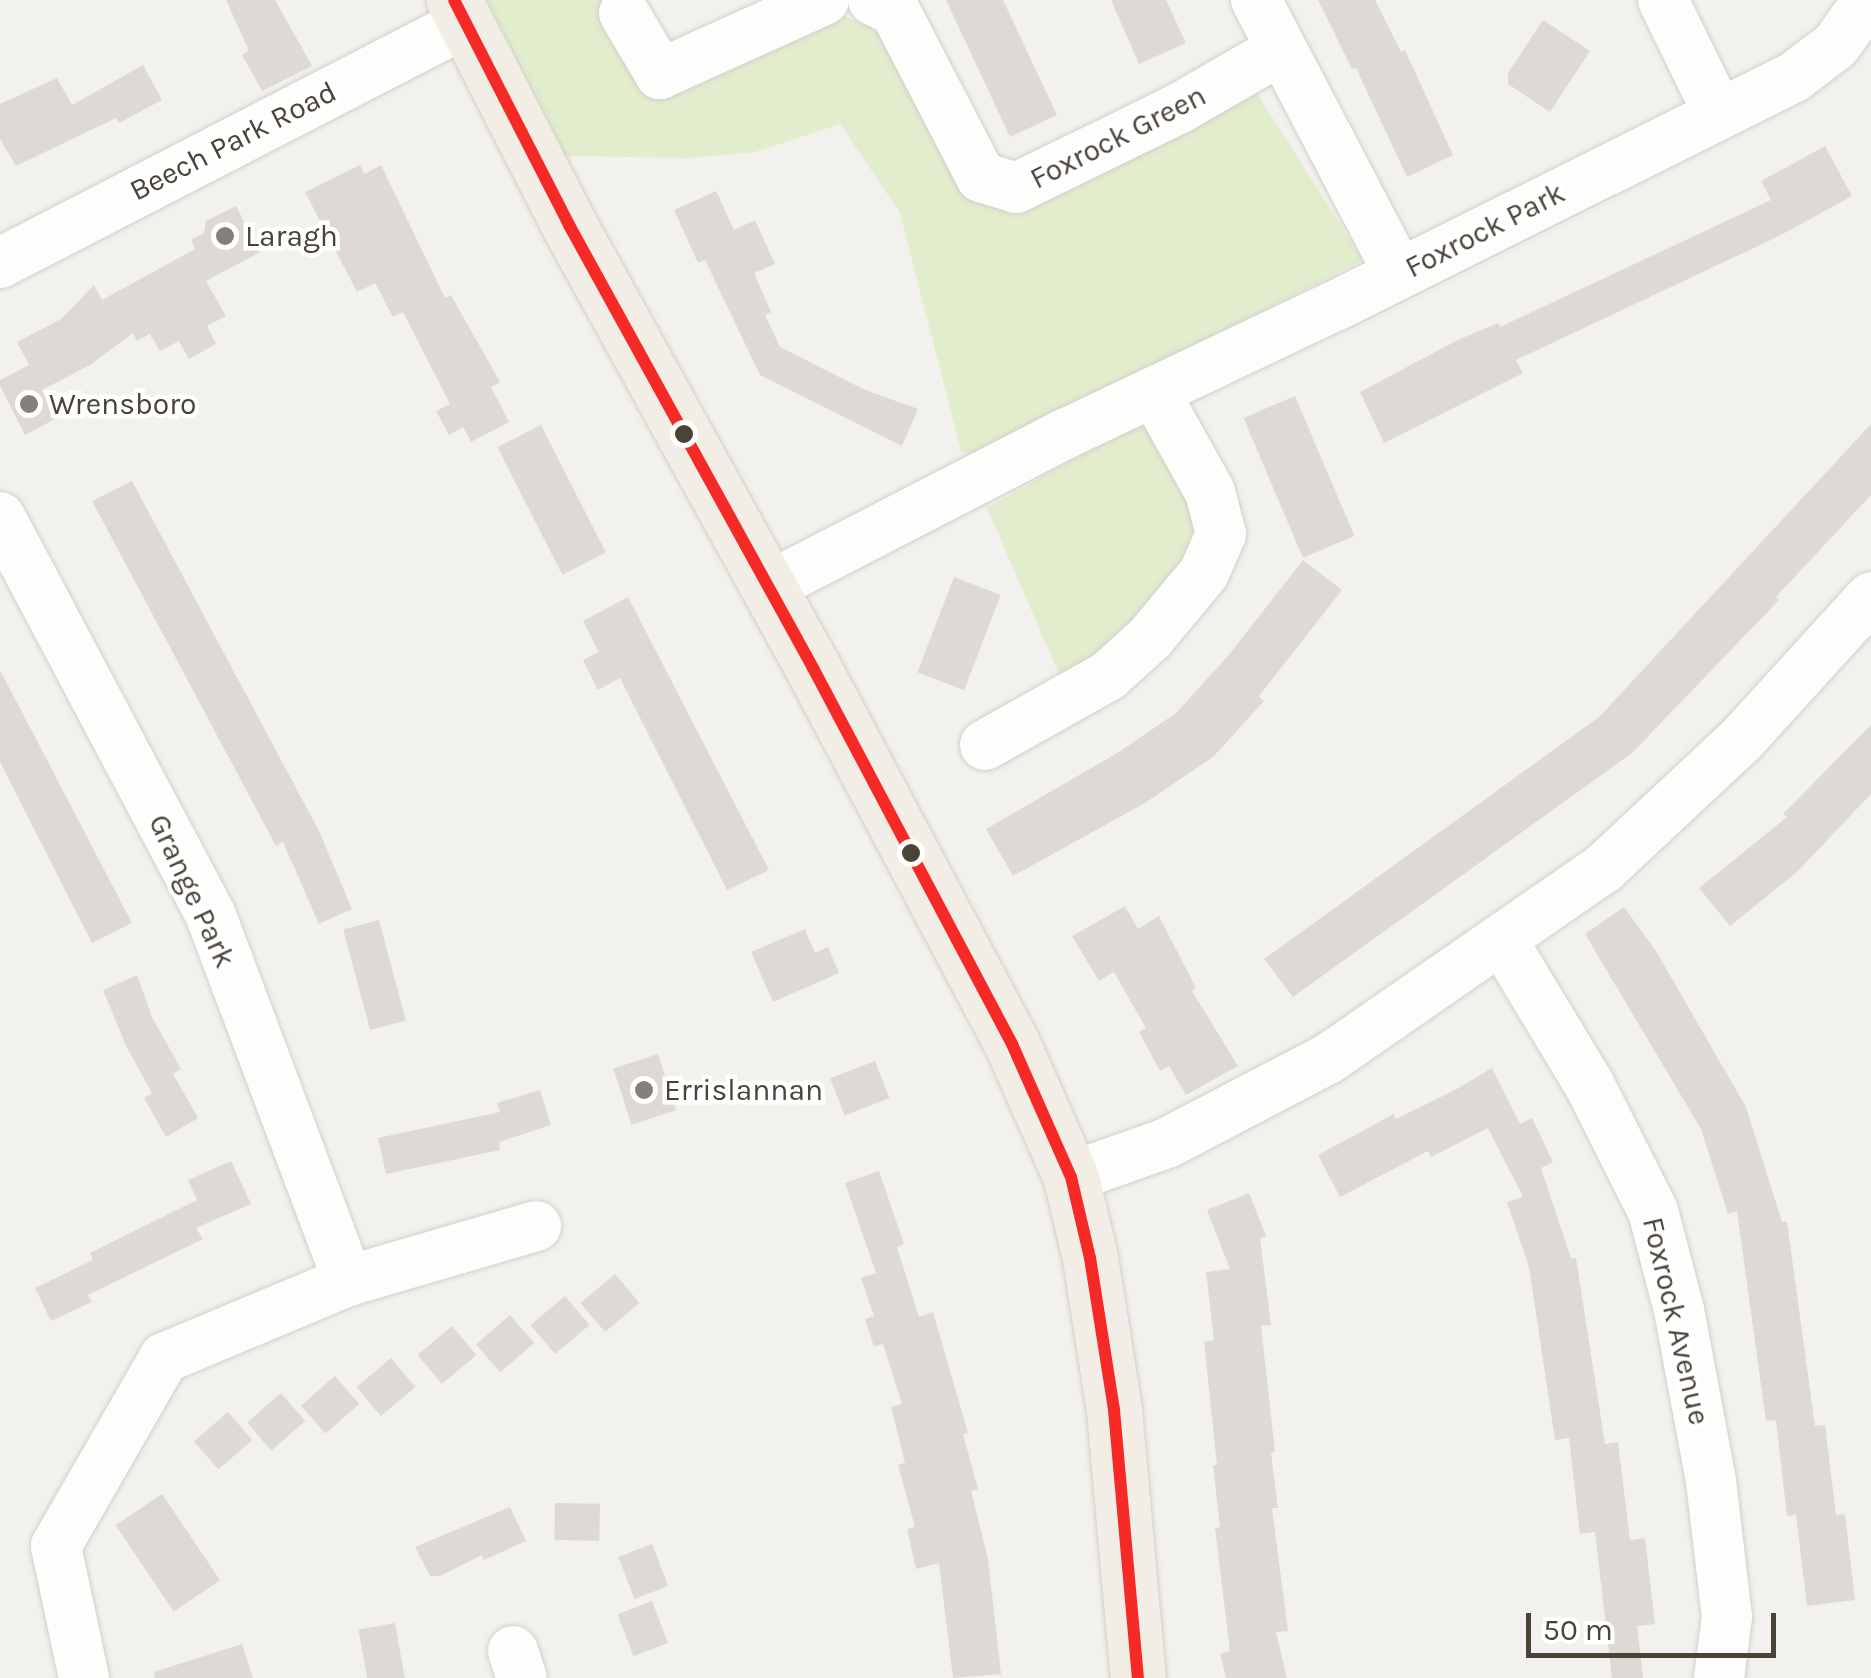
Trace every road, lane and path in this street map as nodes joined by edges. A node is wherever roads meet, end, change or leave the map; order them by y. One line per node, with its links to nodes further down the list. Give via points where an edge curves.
1 (824, 0): 7 (street, via 660,74)
2 (873, 0): 8 (street, Foxrock Green, via 896,12 981,177 1016,188 1178,109)
3 (1256, 0): 8 (street)
4 (1663, 0): 9 (street)
5 (1868, 0): 9 (street, Foxrock Park, via 1836,45 1808,67)
6 (461, 11): 10 (street, Beech Park Road); 14 (main road)
7 (624, 13)
8 (1280, 50): 11 (street)
9 (1718, 112): 11 (street, Foxrock Park)
10 (0, 262)
11 (1399, 274): 12 (street, Foxrock Park)
12 (1155, 392): 14 (street, Foxrock Park); 16 (street, via 1210,492 1222,534 1204,573 1108,676)
13 (0, 517): 20 (street, Grange Park, via 210,916)
14 (768, 587): 18 (main road, via 1012,1044)
15 (1871, 597): 17 (street, via 1741,740 1604,868)
16 (985, 745)
17 (1502, 940): 18 (street, via 1328,1059 1167,1143); 23 (street, Foxrock Avenue, via 1589,1084 1653,1211 1712,1481 1727,1617)
18 (1071, 1177): 22 (main road, via 1114,1410)
19 (536, 1226): 20 (street)
20 (348, 1281): 21 (street, via 164,1358 56,1546)
21 (84, 1678)
22 (1138, 1678)
23 (1718, 1678)

